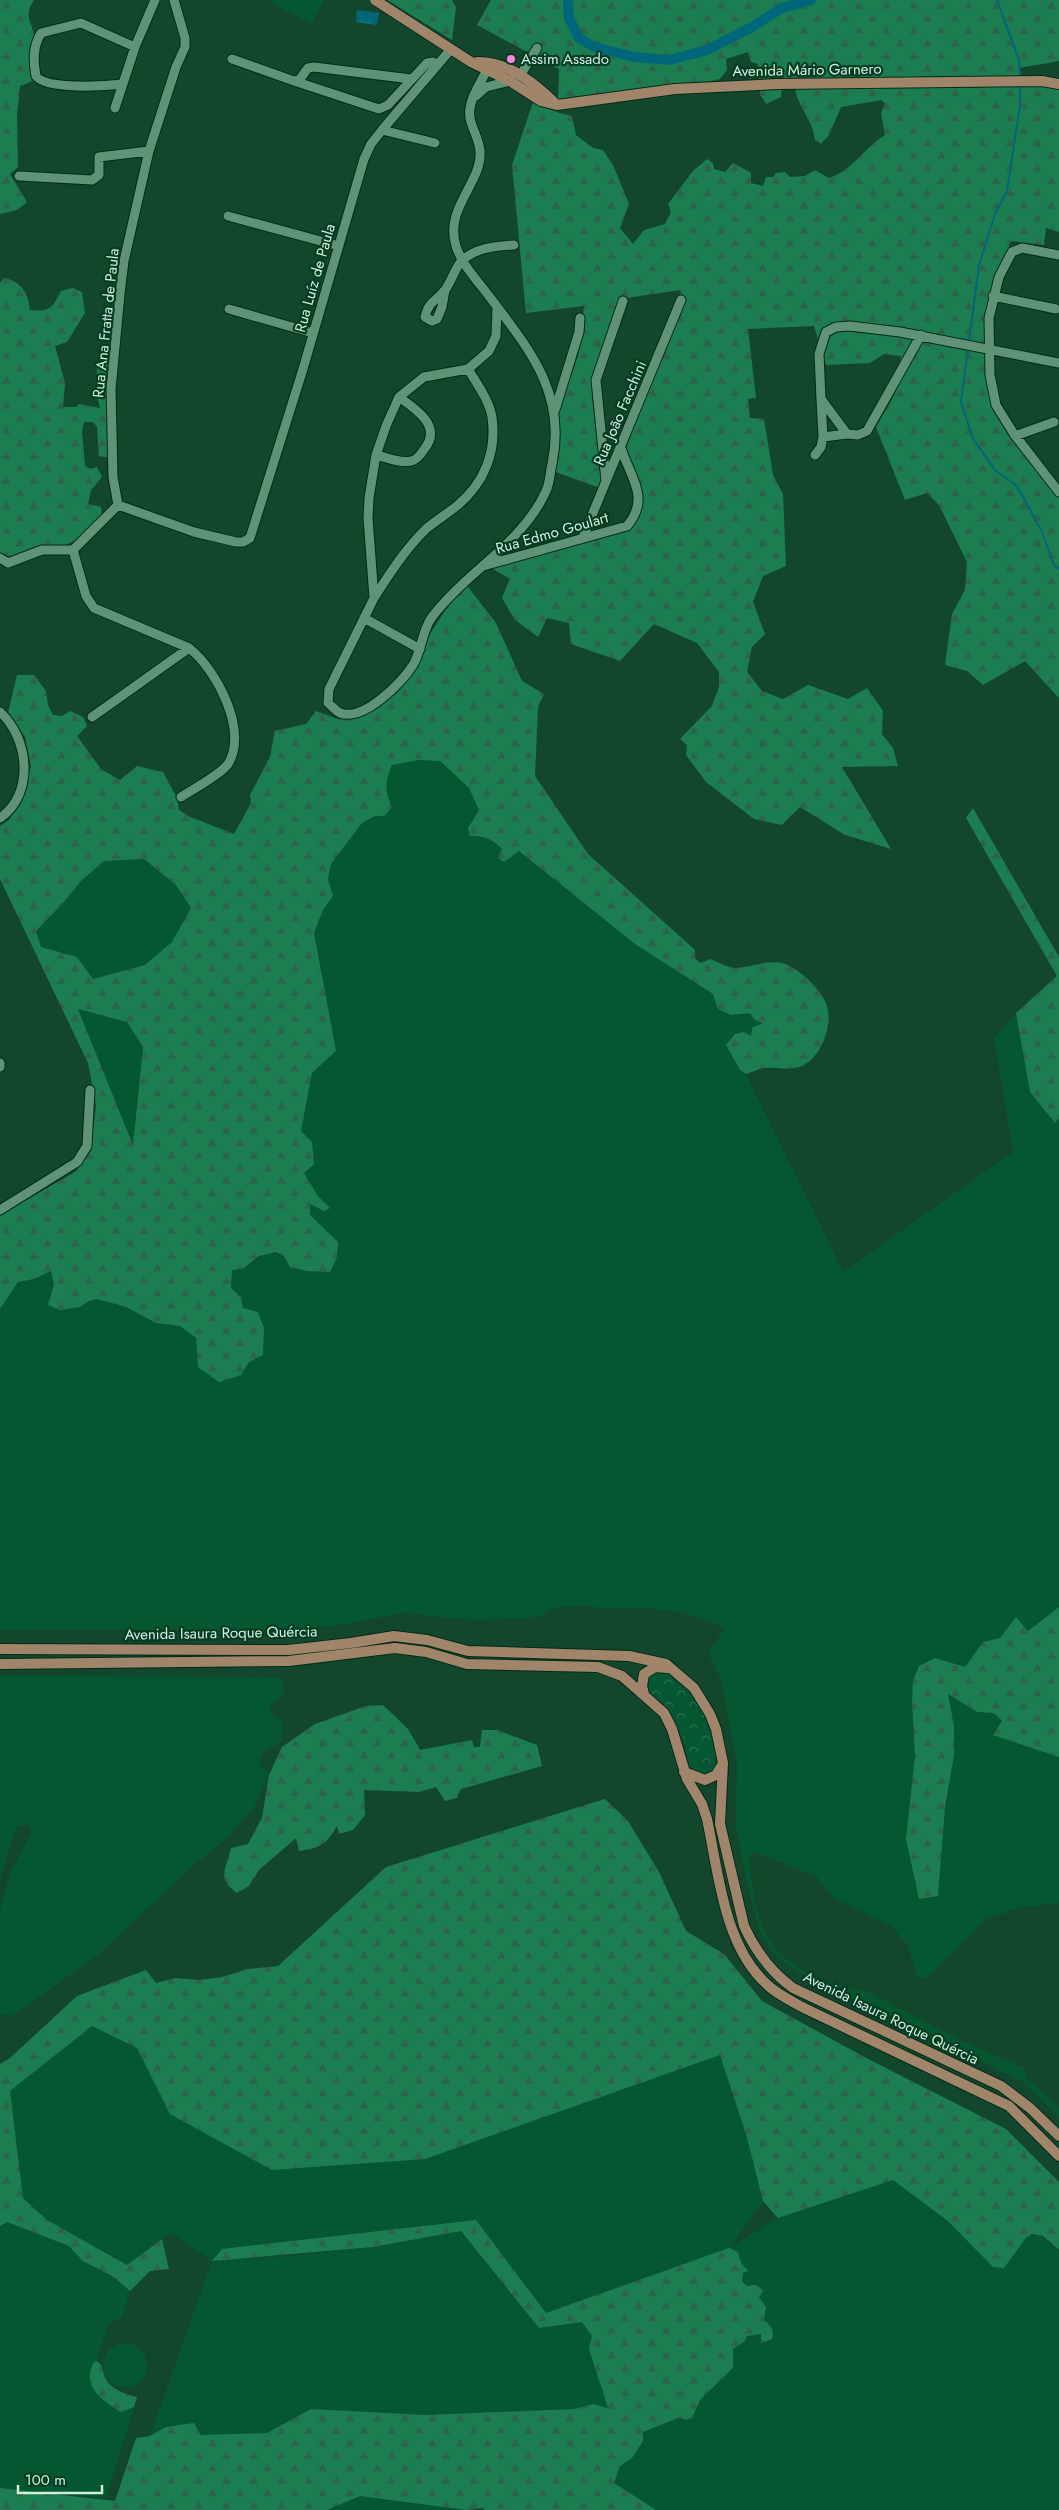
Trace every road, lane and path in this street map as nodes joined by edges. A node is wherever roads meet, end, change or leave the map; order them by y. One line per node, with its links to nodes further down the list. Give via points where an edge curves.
1 (155, 0): 4 (street)
2 (174, 0): 21 (street, Rua Ana Fratta de Paula, via 186,43)
3 (375, 0): 6 (main road, Avenida Mário Garnero)
4 (135, 47): 14 (street); 14 (street, via 81,23 41,34 36,42 36,76 44,83 104,87)
5 (537, 48): 10 (street)
6 (450, 49): 8 (street, Rua Luíz de Paula); 9 (main road, Avenida Mário Garnero, via 471,62)
7 (232, 60): 12 (street)
8 (437, 64): 11 (street, via 427,63); 19 (street, Rua Luíz de Paula)
9 (491, 67): 10 (main road, Avenida Mário Garnero); 13 (main road, Avenida Mário Garnero); 16 (street)
10 (520, 76): 13 (main road); 17 (main road, Avenida Mário Garnero)
11 (411, 79): 12 (street, via 314,66); 12 (street, via 388,105 379,109)
12 (294, 81)
13 (510, 81): 16 (street, via 486,87); 17 (main road, Avenida Mário Garnero, via 541,101)
14 (123, 84): 18 (street)
15 (1059, 84): 17 (main road, Avenida Mário Garnero, via 1042,81 767,85 656,91)
16 (472, 99): 27 (street, via 469,116 480,152 477,169 459,203 454,230 455,245)
17 (557, 105)
18 (115, 108)
19 (382, 130): 20 (street); 25 (street, Rua Luíz de Paula, via 364,158)
20 (435, 143)
21 (149, 152): 22 (street, via 99,157 99,175 92,180); 58 (street, Rua Ana Fratta de Paula, via 124,261 111,388 113,477)
22 (19, 176)
23 (228, 216): 25 (street)
24 (514, 245): 27 (street, via 492,246)
25 (339, 246): 37 (street, Rua Luíz de Paula)
26 (1059, 255): 29 (street, via 1018,248 1012,252)
27 (462, 261): 28 (street); 32 (street)
28 (445, 290)
29 (993, 296): 34 (street); 40 (street, via 989,318)
30 (681, 300): 52 (street, Rua João Facchini)
31 (624, 301): 55 (street, via 596,380)
32 (497, 307): 36 (street); 39 (street)
33 (229, 309): 37 (street)
34 (1056, 309)
35 (580, 318): 43 (street)
36 (511, 327): 39 (street, via 502,329); 44 (street, via 538,365)
37 (313, 333): 58 (street, Rua Luíz de Paula, via 250,538 236,542 194,532)
38 (921, 335): 40 (street); 46 (street, via 850,326 826,332 819,354); 49 (street, via 867,431 858,435)
39 (496, 336): 42 (street, via 490,351)
40 (991, 349): 41 (street); 50 (street, via 990,375 996,405)
41 (1059, 363)
42 (468, 370): 45 (street, via 424,377); 65 (street, via 484,395 492,416 488,468 473,490 409,548)
43 (562, 392): 44 (street); 47 (street)
44 (550, 393): 47 (street)
45 (399, 397): 53 (street); 53 (street, via 426,419 431,431 430,442 412,461)
46 (820, 399): 49 (street); 51 (street)
47 (555, 410): 60 (street, via 556,444 546,490 520,532)
48 (1054, 422): 50 (street)
49 (847, 434): 51 (street)
50 (1015, 436): 57 (street)
51 (823, 437): 54 (street, via 822,447)
52 (621, 448): 55 (street, Rua João Facchini); 56 (street, Rua Edmo Goulart)
53 (376, 455): 65 (street, via 368,518)
54 (815, 455)
55 (610, 463): 56 (street); 59 (street, Rua João Facchini, via 606,483)
56 (628, 466): 59 (street, Rua Edmo Goulart, via 639,500 634,518 626,526)
57 (1059, 492)
58 (118, 505): 61 (street)
59 (583, 537): 62 (street, Rua Edmo Goulart)
60 (508, 543): 62 (street); 64 (street)
61 (73, 550): 63 (street, via 42,550 8,563); 67 (street, via 86,596 94,608)
62 (515, 557): 64 (street, Rua Edmo Goulart)
63 (0, 558)
64 (478, 567): 68 (street, via 431,618)
65 (374, 598): 66 (street)
66 (364, 618): 68 (street); 68 (street, via 327,695 328,702 339,712 359,712 400,683)
67 (189, 648): 70 (street); 71 (street, via 198,655 228,699 235,741 233,755 226,766)
68 (420, 649)
69 (0, 712): 72 (street, via 20,740 24,759 24,779 18,797 9,812)
70 (92, 717)
71 (180, 797)
72 (0, 818)
73 (90, 1090): 74 (street, via 88,1146 77,1162)
74 (0, 1210)
75 (0, 1649): 77 (main road, Avenida Isaura Roque Quércia, via 288,1650 394,1636 427,1640 468,1651 630,1656 654,1660)
76 (0, 1664): 78 (main road, Avenida Isaura Roque Quércia, via 289,1661 410,1648 466,1664 598,1667 622,1676)
77 (675, 1669): 78 (main road, via 649,1669 642,1679); 79 (main road, Avenida Isaura Roque Quércia, via 694,1688 710,1714)
78 (644, 1694): 80 (main road, Avenida Isaura Roque Quércia, via 664,1713)
79 (723, 1764): 80 (main road, via 711,1779 701,1780); 81 (main road, Avenida Isaura Roque Quércia, via 720,1824 744,1926 759,1954 782,1980 830,2008 1000,2086 1030,2108)
80 (684, 1772): 82 (main road, Avenida Isaura Roque Quércia, via 707,1819 730,1923 753,1969 770,1988 804,2008 1009,2106)
81 (1059, 2136)
82 (1059, 2156)

